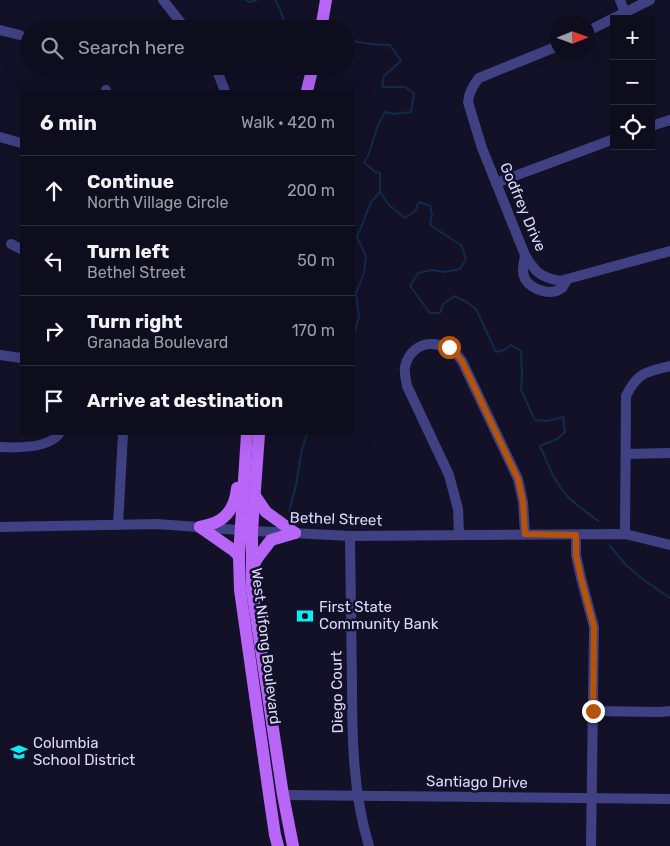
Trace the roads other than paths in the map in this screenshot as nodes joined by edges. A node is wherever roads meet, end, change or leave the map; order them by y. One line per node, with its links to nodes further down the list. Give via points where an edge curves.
1 (163, 0): 6 (street)
2 (326, 0): 7 (main road)
3 (620, 0): 5 (street)
4 (650, 0): 5 (street)
5 (625, 13): 8 (street)
6 (179, 20)
7 (322, 20)
8 (595, 28)
9 (0, 30): 10 (street)
10 (20, 35)
11 (550, 49): 21 (street, Godfrey Drive, via 479,78 471,90 468,102)
12 (219, 75): 14 (street)
13 (311, 75): 15 (main road)
14 (225, 90)
15 (308, 90)
16 (670, 120): 17 (street)
17 (655, 125)
18 (0, 137): 20 (street)
19 (610, 140): 21 (street)
20 (20, 143)
21 (496, 183): 25 (street, Godfrey Drive)
22 (11, 244): 23 (street)
23 (20, 248)
24 (670, 251): 26 (street, Godfrey Drive)
25 (525, 255): 26 (street, Godfrey Drive, via 546,278); 26 (street, via 523,271 533,288 553,291)
26 (567, 280)
27 (0, 355): 28 (street)
28 (20, 358)
29 (670, 366): 36 (street, via 646,372 632,383 626,396)
30 (58, 435): 34 (street, via 46,443)
31 (123, 435): 38 (street)
32 (259, 435): 37 (main road, West Nifong Boulevard)
33 (246, 439): 40 (main road, via 239,453 236,498 230,511 220,520); 41 (main road, West Nifong Boulevard)
34 (0, 447)
35 (670, 453): 36 (street)
36 (627, 454): 44 (street)
37 (254, 496): 41 (main road, West Nifong Boulevard); 42 (main road, via 266,512)
38 (118, 525): 39 (street, Bethel Street); 40 (street, Bethel Street)
39 (0, 527)
40 (200, 527): 41 (street, Bethel Street); 49 (main road)
41 (246, 531): 42 (street, Bethel Street); 49 (main road, West Nifong Boulevard); 50 (main road, West Nifong Boulevard)
42 (294, 533): 47 (street, Bethel Street); 50 (main road, via 271,540)
43 (525, 534): 45 (street, Bethel Street); 45 (street, via 518,479 462,361 449,347 428,344 420,346 408,358 405,376 450,475 458,509); 46 (street, Bethel Street)
44 (626, 534): 46 (street, Bethel Street); 48 (street, Bethel Street)
45 (459, 535): 47 (street, Bethel Street)
46 (576, 535): 51 (street, via 576,555 594,627)
47 (350, 536): 55 (street, Diego Court, via 352,734)
48 (670, 546)
49 (239, 556): 53 (main road, West Nifong Boulevard, via 240,590)
50 (252, 568): 54 (main road, West Nifong Boulevard, via 252,590)
51 (593, 711): 52 (street); 56 (street)
52 (670, 711)
53 (259, 723): 54 (main road, via 267,736 276,790); 58 (main road, West Nifong Boulevard)
54 (283, 795): 55 (street, Santiago Drive); 61 (main road)
55 (357, 795): 56 (street, Santiago Drive); 62 (street, Diego Court)
56 (592, 798): 57 (street, Santiago Drive); 63 (street)
57 (670, 799)
58 (270, 801): 59 (main road, West Nifong Boulevard); 60 (main road, via 278,807)
59 (278, 846)
60 (286, 846)
61 (292, 846)
62 (369, 846)
63 (591, 846)

